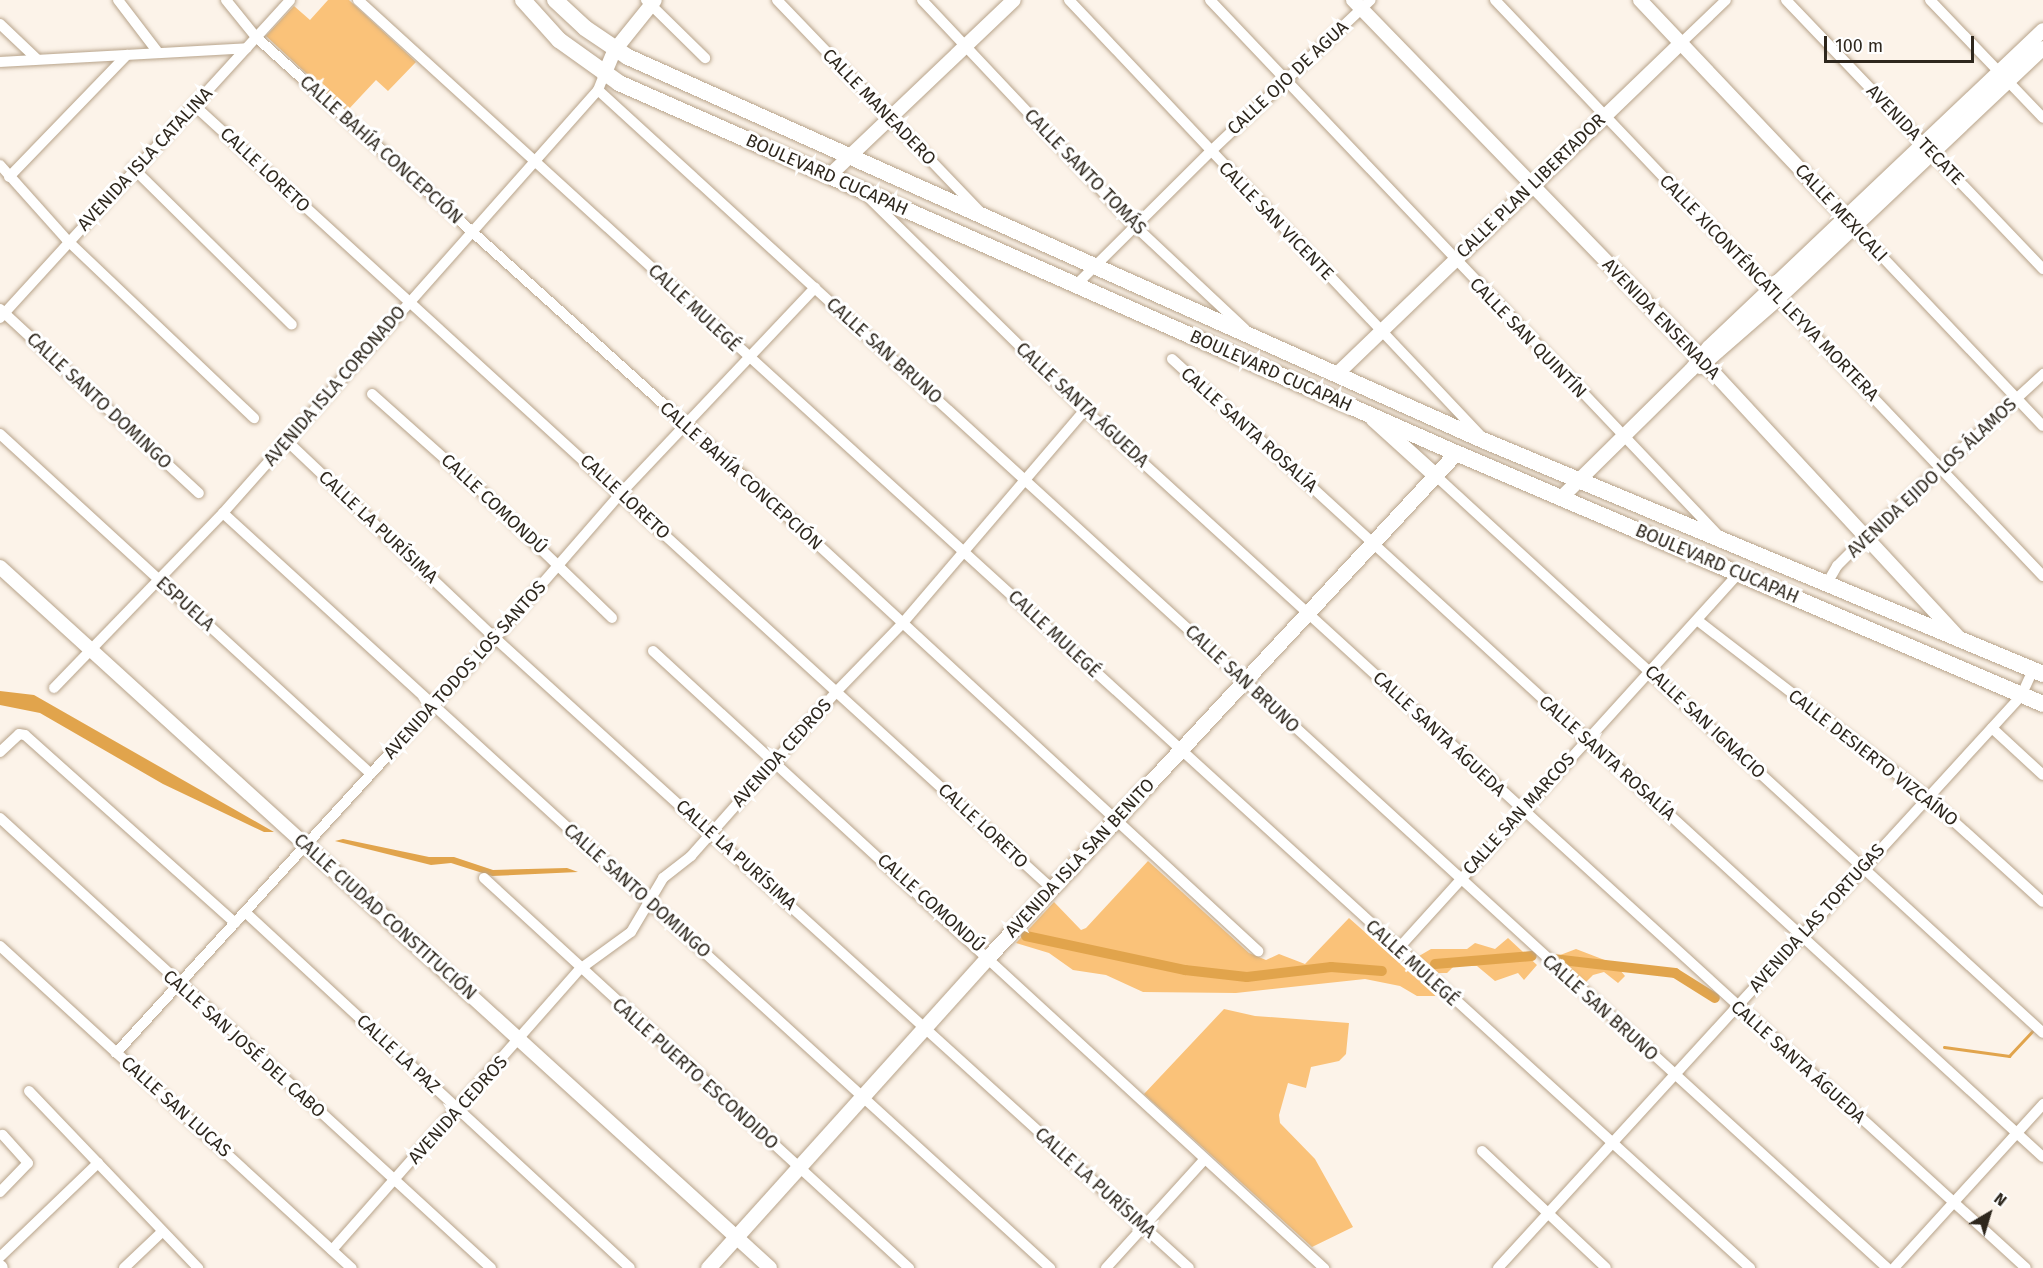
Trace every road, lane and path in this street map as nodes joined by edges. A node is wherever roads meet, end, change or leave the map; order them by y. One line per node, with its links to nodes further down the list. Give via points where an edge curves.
1 (118, 0): 26 (street)
2 (226, 0): 21 (street, CALLE BAHÍA CONCEPCIÓN)
3 (290, 0): 21 (street, AVENIDA ISLA CATALINA)
4 (358, 0): 43 (street, CALLE MULEGÉ)
5 (523, 0): 34 (main road, BOULEVARD CUCAPAH)
6 (555, 0): 27 (main road, BOULEVARD CUCAPAH)
7 (777, 0): 37 (street, CALLE MANEADERO)
8 (922, 0): 23 (street, CALLE SANTO TOMÁS)
9 (1014, 0): 23 (street)
10 (1069, 0): 40 (street, CALLE SAN VICENTE)
11 (1210, 0): 33 (street, CALLE SAN QUINTÍN)
12 (1495, 0): 36 (street, CALLE XICONTÉNCATL LEYVA MORTERA)
13 (1640, 0): 22 (street, CALLE MEXICALI)
14 (1726, 0): 22 (street, CALLE PLAN LIBERTADOR)
15 (1786, 0): 39 (street, AVENIDA TECATE)
16 (1930, 0): 32 (street)
17 (650, 1): 27 (street); 29 (street)
18 (1362, 3): 33 (street, CALLE OJO DE AGUA); 48 (street, AVENIDA ENSENADA)
19 (0, 24): 30 (street)
20 (2043, 30): 32 (street)
21 (256, 37): 24 (street, AVENIDA ISLA CATALINA); 53 (street, CALLE BAHÍA CONCEPCIÓN)
22 (1681, 43): 36 (street, CALLE PLAN LIBERTADOR); 51 (street, CALLE MEXICALI)
23 (965, 47): 37 (street); 52 (street, CALLE SANTO TOMÁS)
24 (247, 48): 26 (street); 35 (street, AVENIDA ISLA CATALINA)
25 (2043, 48): 32 (street)
26 (157, 51): 28 (street)
27 (614, 51): 34 (street); 42 (main road, BOULEVARD CUCAPAH)
28 (128, 55): 30 (street); 47 (street)
29 (705, 58)
30 (37, 59): 31 (street)
31 (0, 62)
32 (2003, 77): 38 (street); 39 (street); 41 (street)
33 (1285, 80): 40 (street, CALLE OJO DE AGUA); 55 (street, CALLE SAN QUINTÍN)
34 (601, 82): 43 (street, AVENIDA ISLA CORONADO); 46 (main road, BOULEVARD CUCAPAH); 60 (street, CALLE SAN BRUNO)
35 (196, 107): 45 (street, AVENIDA ISLA CATALINA); 62 (street, CALLE LORETO)
36 (1604, 117): 48 (street, CALLE PLAN LIBERTADOR); 61 (street, CALLE XICONTÉNCATL LEYVA MORTERA)
37 (890, 118): 42 (street); 50 (street, CALLE MANEADERO)
38 (2043, 118)
39 (1923, 143): 41 (street, AVENIDA TECATE); 51 (street)
40 (1210, 152): 52 (street, CALLE OJO DE AGUA); 66 (street, CALLE SAN VICENTE)
41 (1933, 154): 51 (street); 57 (street, AVENIDA TECATE)
42 (851, 155): 46 (street); 50 (main road, BOULEVARD CUCAPAH)
43 (534, 160): 53 (street, AVENIDA ISLA CORONADO); 68 (street, CALLE MULEGÉ)
44 (0, 165): 47 (street)
45 (134, 168): 54 (street, AVENIDA ISLA CATALINA); 65 (street)
46 (829, 176): 49 (main road, BOULEVARD CUCAPAH)
47 (9, 177): 54 (street)
48 (1531, 186): 55 (street, CALLE PLAN LIBERTADOR); 70 (street, AVENIDA ENSENADA)
49 (862, 190): 58 (main road, BOULEVARD CUCAPAH); 75 (street, CALLE SANTA ÁGUEDA)
50 (981, 213): 56 (main road, BOULEVARD CUCAPAH)
51 (1850, 222): 61 (street); 74 (street, CALLE MEXICALI)
52 (1136, 227): 56 (street, CALLE OJO DE AGUA); 67 (street, CALLE SANTO TOMÁS)
53 (472, 233): 62 (street, AVENIDA ISLA CORONADO); 78 (street, CALLE BAHÍA CONCEPCIÓN)
54 (68, 241): 64 (street, AVENIDA ISLA CATALINA); 77 (street)
55 (1454, 260): 66 (street, CALLE PLAN LIBERTADOR); 81 (street, CALLE SAN QUINTÍN)
56 (1097, 265): 58 (street, CALLE OJO DE AGUA); 59 (main road, BOULEVARD CUCAPAH)
57 (2043, 269)
58 (1078, 283): 63 (main road, BOULEVARD CUCAPAH)
59 (1135, 284): 63 (main road, via 1127,287); 67 (main road, BOULEVARD CUCAPAH)
60 (815, 288): 68 (street, AVENIDA TODOS LOS SANTOS); 88 (street, CALLE SAN BRUNO)
61 (1774, 293): 70 (street); 85 (street, CALLE XICONTÉNCATL LEYVA MORTERA)
62 (408, 302): 82 (street, AVENIDA ISLA CORONADO); 90 (street, CALLE LORETO)
63 (1121, 306): 76 (main road, BOULEVARD CUCAPAH)
64 (1, 314): 89 (street, CALLE SANTO DOMINGO)
65 (292, 325)
66 (1380, 330): 71 (street, CALLE PLAN LIBERTADOR); 83 (street, CALLE SAN VICENTE)
67 (1254, 337): 71 (main road, BOULEVARD CUCAPAH)
68 (750, 359): 78 (street, AVENIDA TODOS LOS SANTOS); 96 (street, CALLE MULEGÉ)
69 (1172, 359): 95 (street, CALLE SANTA ROSALÍA)
70 (1702, 360): 81 (street); 93 (street, AVENIDA ENSENADA)
71 (1337, 374): 83 (main road, BOULEVARD CUCAPAH)
72 (2043, 374): 74 (street, AVENIDA EJIDO LOS ÁLAMOS)
73 (372, 394): 97 (street, CALLE COMONDÚ)
74 (2017, 399): 79 (street, CALLE MEXICALI); 85 (street, AVENIDA EJIDO LOS ÁLAMOS)
75 (1085, 410): 88 (street, AVENIDA CEDROS); 103 (street, CALLE SANTA ÁGUEDA)
76 (1367, 413): 84 (main road, BOULEVARD CUCAPAH); 86 (main road, CALLE SAN IGNACIO)
77 (254, 418)
78 (686, 426): 90 (street, AVENIDA TODOS LOS SANTOS); 106 (street, CALLE BAHÍA CONCEPCIÓN)
79 (2043, 426)
80 (0, 434): 101 (street, ESPUELA)
81 (1623, 437): 87 (street); 94 (street, CALLE SAN QUINTÍN)
82 (286, 440): 92 (street, AVENIDA ISLA CORONADO); 107 (street, CALLE LA PURÍSIMA)
83 (1485, 441): 87 (main road, BOULEVARD CUCAPAH)
84 (1456, 453): 86 (main road, AVENIDA ISLA SAN BENITO); 91 (main road, BOULEVARD CUCAPAH)
85 (1942, 468): 93 (street, AVENIDA EJIDO LOS ÁLAMOS); 100 (street, CALLE XICONTÉNCATL LEYVA MORTERA)
86 (1435, 476): 95 (main road, AVENIDA ISLA SAN BENITO); 112 (street, CALLE SAN IGNACIO)
87 (1578, 480): 91 (street); 94 (main road, BOULEVARD CUCAPAH)
88 (1027, 481): 96 (street, AVENIDA CEDROS); 115 (street, CALLE SAN BRUNO)
89 (199, 493)
90 (620, 494): 97 (street, AVENIDA TODOS LOS SANTOS); 117 (street, CALLE LORETO)
91 (1561, 498): 99 (main road, BOULEVARD CUCAPAH)
92 (223, 513): 101 (street, AVENIDA ISLA CORONADO); 120 (street, CALLE SANTO DOMINGO)
93 (1866, 537): 102 (street, AVENIDA EJIDO LOS ÁLAMOS, via 1837,566); 108 (street, AVENIDA ENSENADA)
94 (1725, 542): 102 (main road, BOULEVARD CUCAPAH)
95 (1374, 543): 103 (main road, AVENIDA ISLA SAN BENITO); 122 (street, CALLE SANTA ROSALÍA)
96 (964, 552): 106 (street, AVENIDA CEDROS); 123 (street, CALLE MULEGÉ)
97 (559, 565): 104 (street, CALLE COMONDÚ); 107 (street, AVENIDA TODOS LOS SANTOS)
98 (0, 567): 109 (street, CALLE CIUDAD CONSTITUCIÓN)
99 (1739, 573): 105 (street, CALLE SAN MARCOS); 114 (main road, BOULEVARD CUCAPAH)
100 (2043, 576)
101 (159, 580): 109 (street, AVENIDA ISLA CORONADO); 126 (street, ESPUELA)
102 (1826, 585): 108 (main road, BOULEVARD CUCAPAH)
103 (1307, 612): 115 (main road, AVENIDA ISLA SAN BENITO); 129 (street, CALLE SANTA ÁGUEDA)
104 (612, 618)
105 (1697, 620): 112 (street, CALLE SAN MARCOS); 128 (street, CALLE DESIERTO VIZCAÍNO)
106 (902, 624): 117 (street, AVENIDA CEDROS); 131 (street, CALLE BAHÍA CONCEPCIÓN)
107 (495, 638): 120 (street, AVENIDA TODOS LOS SANTOS); 132 (street, CALLE LA PURÍSIMA)
108 (1964, 643): 111 (main road, BOULEVARD CUCAPAH)
109 (92, 650): 116 (street, AVENIDA ISLA CORONADO); 133 (street, CALLE CIUDAD CONSTITUCIÓN)
110 (653, 651): 125 (street, CALLE COMONDÚ)
111 (1988, 652): 113 (main road, BOULEVARD CUCAPAH); 114 (main road)
112 (1650, 671): 122 (street, CALLE SAN MARCOS); 134 (street, CALLE SAN IGNACIO)
113 (2038, 672): 118 (street, AVENIDA LAS TORTUGAS)
114 (1977, 677): 118 (main road, BOULEVARD CUCAPAH)
115 (1243, 681): 123 (main road, AVENIDA ISLA SAN BENITO); 136 (street, CALLE SAN BRUNO)
116 (54, 688)
117 (837, 691): 125 (street, AVENIDA CEDROS); 137 (street, CALLE LORETO)
118 (2021, 696): 119 (main road, BOULEVARD CUCAPAH); 121 (street, AVENIDA LAS TORTUGAS)
119 (2043, 704)
120 (432, 707): 126 (street, AVENIDA TODOS LOS SANTOS); 138 (street, CALLE SANTO DOMINGO)
121 (1992, 728): 127 (street); 128 (street, AVENIDA LAS TORTUGAS)
122 (1586, 741): 129 (street, CALLE SAN MARCOS); 142 (street, CALLE SANTA ROSALÍA)
123 (1179, 750): 131 (main road, AVENIDA ISLA SAN BENITO); 144 (street, CALLE MULEGÉ)
124 (0, 752): 141 (street, via 19,734 25,735)
125 (775, 762): 132 (street, AVENIDA CEDROS); 146 (street, CALLE COMONDÚ)
126 (371, 774): 133 (street, AVENIDA TODOS LOS SANTOS)
127 (2043, 775)
128 (1927, 797): 134 (street, AVENIDA LAS TORTUGAS); 139 (street, CALLE DESIERTO VIZCAÍNO)
129 (1522, 810): 136 (street, CALLE SAN MARCOS); 149 (street, CALLE SANTA ÁGUEDA)
130 (0, 818): 148 (street, CALLE SAN JOSÉ DEL CABO)
131 (1115, 821): 137 (main road, AVENIDA ISLA SAN BENITO); 145 (street, CALLE BAHÍA CONCEPCIÓN)
132 (711, 832): 138 (street, AVENIDA CEDROS, via 691,856 663,878); 150 (street, CALLE LA PURÍSIMA)
133 (306, 845): 140 (street, AVENIDA TODOS LOS SANTOS); 152 (street, CALLE CIUDAD CONSTITUCIÓN)
134 (1862, 866): 142 (street, AVENIDA LAS TORTUGAS); 151 (street, CALLE SAN IGNACIO)
135 (483, 878): 147 (street, CALLE PUERTO ESCONDIDO)
136 (1460, 879): 144 (street, CALLE SAN MARCOS); 154 (street, CALLE SAN BRUNO)
137 (1053, 889): 146 (main road, AVENIDA ISLA SAN BENITO)
138 (649, 901): 147 (street, AVENIDA CEDROS, via 631,932); 156 (street, CALLE SANTO DOMINGO)
139 (2043, 902)
140 (245, 912): 141 (street, AVENIDA TODOS LOS SANTOS); 158 (street, CALLE LA PAZ)
141 (235, 923): 148 (street, AVENIDA TODOS LOS SANTOS)
142 (1803, 935): 149 (street, AVENIDA LAS TORTUGAS); 159 (street, CALLE SANTA ROSALÍA)
143 (0, 946): 153 (street, CALLE SAN LUCAS)
144 (1397, 950): 161 (street, CALLE MULEGÉ)
145 (1258, 951)
146 (989, 956): 150 (main road, AVENIDA ISLA SAN BENITO); 164 (street, CALLE COMONDÚ)
147 (580, 969): 152 (street, AVENIDA CEDROS); 166 (street, CALLE PUERTO ESCONDIDO)
148 (179, 985): 153 (street, AVENIDA TODOS LOS SANTOS); 167 (street, CALLE SAN JOSÉ DEL CABO)
149 (1737, 1007): 154 (street, AVENIDA LAS TORTUGAS); 169 (street, CALLE SANTA ÁGUEDA)
150 (927, 1028): 156 (main road, AVENIDA ISLA SAN BENITO); 171 (street, CALLE LA PURÍSIMA)
151 (2043, 1033)
152 (521, 1040): 158 (street, AVENIDA CEDROS); 173 (street, CALLE CIUDAD CONSTITUCIÓN)
153 (116, 1053): 174 (street, CALLE SAN LUCAS)
154 (1674, 1075): 161 (street, AVENIDA LAS TORTUGAS); 191 (street, CALLE SAN BRUNO)
155 (29, 1091): 165 (street)
156 (863, 1098): 166 (main road, AVENIDA ISLA SAN BENITO); 184 (street, CALLE SANTO DOMINGO)
157 (2043, 1104): 159 (street)
158 (459, 1110): 167 (street, AVENIDA CEDROS); 180 (street, CALLE LA PAZ)
159 (2016, 1133): 163 (street, CALLE SANTA ROSALÍA); 169 (street)
160 (3, 1136): 168 (street, via 28,1163)
161 (1610, 1144): 170 (street, AVENIDA LAS TORTUGAS); 190 (street, CALLE MULEGÉ)
162 (1482, 1151): 170 (street)
163 (2043, 1157)
164 (1204, 1160): 171 (street); 187 (street, CALLE COMONDÚ)
165 (98, 1163): 172 (street); 175 (street)
166 (799, 1168): 173 (main road, AVENIDA ISLA SAN BENITO); 183 (street, CALLE PUERTO ESCONDIDO)
167 (395, 1181): 174 (street, AVENIDA CEDROS); 179 (street, CALLE SAN JOSÉ DEL CABO)
168 (0, 1191)
169 (1953, 1203): 192 (street); 193 (street, CALLE SANTA ÁGUEDA)
170 (1547, 1215): 188 (street, AVENIDA LAS TORTUGAS); 189 (street)
171 (1143, 1227): 185 (street); 186 (street, CALLE LA PURÍSIMA)
172 (162, 1232): 176 (street); 177 (street)
173 (736, 1237): 181 (main road, AVENIDA ISLA SAN BENITO); 182 (street, CALLE CIUDAD CONSTITUCIÓN)
174 (332, 1250): 178 (street, CALLE SAN LUCAS)
175 (0, 1257)
176 (124, 1268)
177 (198, 1268)
178 (352, 1268)
179 (491, 1268)
180 (630, 1268)
181 (708, 1268)
182 (770, 1268)
183 (909, 1268)
184 (1050, 1268)
185 (1106, 1268)
186 (1189, 1268)
187 (1324, 1268)
188 (1498, 1268)
189 (1606, 1268)
190 (1750, 1268)
191 (1887, 1268)
192 (1894, 1268)
193 (2026, 1268)

